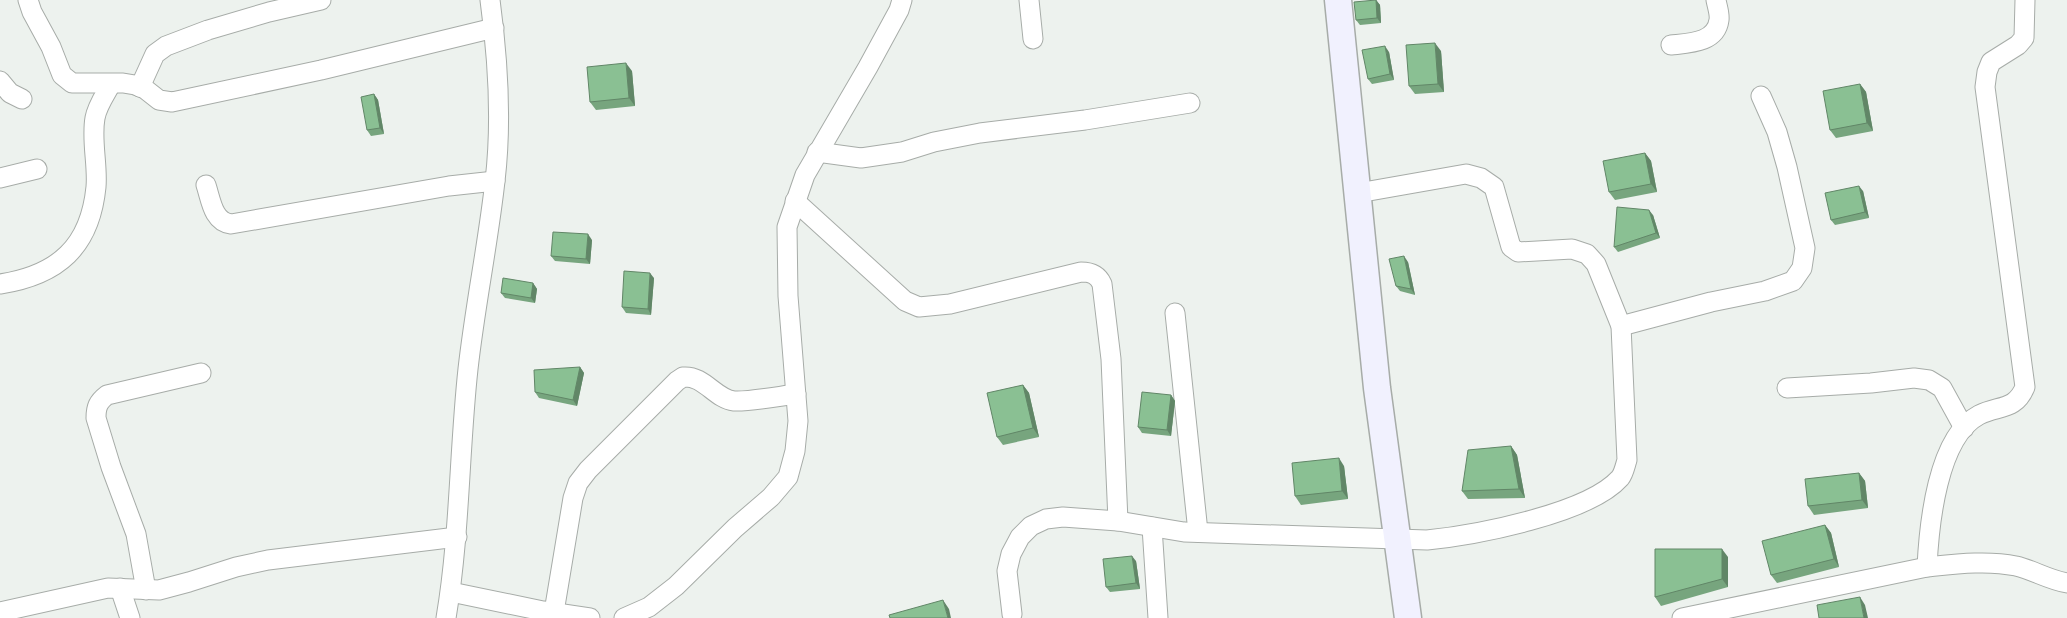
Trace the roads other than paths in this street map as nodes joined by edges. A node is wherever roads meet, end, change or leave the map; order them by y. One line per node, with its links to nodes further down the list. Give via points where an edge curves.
1 (28, 0): 13 (street, via 62,75 72,83)
2 (321, 0): 14 (street, via 260,15 166,46 155,54)
3 (490, 0): 9 (street)
4 (902, 0): 18 (street, via 868,67)
5 (1029, 0): 10 (street)
6 (1338, 0): 23 (street)
7 (1716, 0): 11 (street, via 1719,19 1707,40)
8 (2025, 0): 31 (street, via 2024,38 1991,62 1985,87 2025,386 2014,403 1977,416)
9 (494, 28): 14 (street, via 172,102 159,100); 21 (street, via 498,102)
10 (1033, 39)
11 (1671, 45)
12 (0, 81): 16 (street, via 10,94)
13 (111, 84): 14 (street); 25 (street, via 95,119 96,187 83,234 71,251 51,268 34,276)
14 (140, 86)
15 (1761, 96): 27 (street, via 1777,132 1787,167 1805,248 1802,268 1793,281 1765,291)
16 (22, 99)
17 (1190, 103): 18 (street, via 980,133 902,152 861,158)
18 (817, 152): 24 (street)
19 (37, 169): 20 (street)
20 (0, 178)
21 (495, 180): 22 (street, via 231,224 219,219); 35 (street, via 468,371)
22 (206, 185)
23 (1358, 193): 27 (street, via 1466,174 1481,178 1494,187 1511,247 1518,252 1572,248 1587,254 1596,264); 36 (street)
24 (795, 200): 30 (street, via 787,227 787,252); 32 (street, via 905,301 919,307 950,304 1082,272 1100,278 1112,359)
25 (0, 284)
26 (1175, 313): 34 (street)
27 (1621, 326): 36 (street, via 1627,460 1621,476 1608,489 1555,513 1462,536)
28 (201, 373): 40 (street, via 107,395 96,410 110,467 136,534)
29 (1787, 388): 31 (street, via 1914,378 1929,380 1942,388)
30 (796, 394): 43 (street, via 734,401 695,378 683,377 678,381 578,483); 48 (street, via 798,421 788,477 676,586 649,607)
31 (1964, 428): 37 (street, via 1941,469 1928,533)
32 (1118, 521): 33 (street); 44 (street, via 1063,517 1046,519 1031,526 1020,537 1007,571)
33 (1152, 527): 34 (street); 49 (street)
34 (1198, 532): 36 (street)
35 (457, 537): 40 (street, via 268,560 168,588); 41 (street)
36 (1396, 540): 50 (street)
37 (1927, 567): 38 (street, via 1987,563 2016,566); 51 (street)
38 (2067, 583)
39 (120, 588): 40 (street); 42 (street); 45 (street)
40 (146, 590)
41 (451, 592): 43 (street); 46 (street)
42 (0, 612)
43 (554, 612): 47 (street)
44 (1012, 614)
45 (130, 618)
46 (446, 618)
47 (590, 618)
48 (624, 618)
49 (1158, 618)
50 (1408, 618)
51 (1682, 618)

